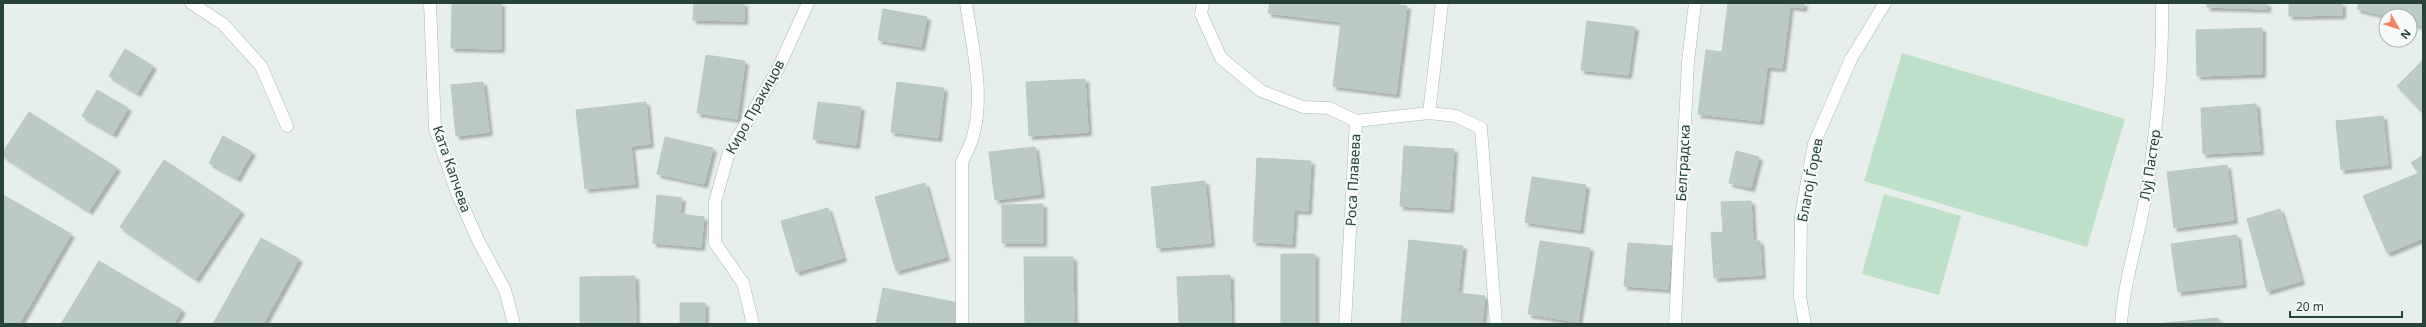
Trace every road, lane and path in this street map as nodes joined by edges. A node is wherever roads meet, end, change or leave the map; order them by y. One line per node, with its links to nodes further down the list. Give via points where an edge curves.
1 (191, 3): 12 (street, via 223,24 261,66)
2 (430, 3): 13 (street, Ката Капчева, via 435,128 457,193 479,242 505,290)
3 (808, 3): 14 (street, Киро Пракицов, via 777,71 729,152 715,202 715,243 743,283)
4 (966, 3): 15 (street, via 977,81 978,110 973,137 962,162)
5 (1203, 3): 11 (street, via 1201,14 1221,58 1261,91 1303,107 1329,108)
6 (1442, 3): 10 (street)
7 (1695, 3): 18 (street, Белградска, via 1688,62)
8 (1885, 3): 19 (street, Благој Ѓорев, via 1851,59 1814,144 1801,216 1800,297)
9 (2162, 3): 20 (street, Луј Пастер, via 2163,51 2157,119 2146,194 2122,304)
10 (1429, 113): 11 (street, Роса Плавева); 17 (street, Роса Плавева, via 1456,116 1481,128)
11 (1356, 121): 16 (street, Роса Плавева)
12 (287, 126)
13 (514, 324)
14 (753, 324)
15 (962, 324)
16 (1345, 324)
17 (1496, 324)
18 (1675, 324)
19 (1805, 324)
20 (2121, 324)

